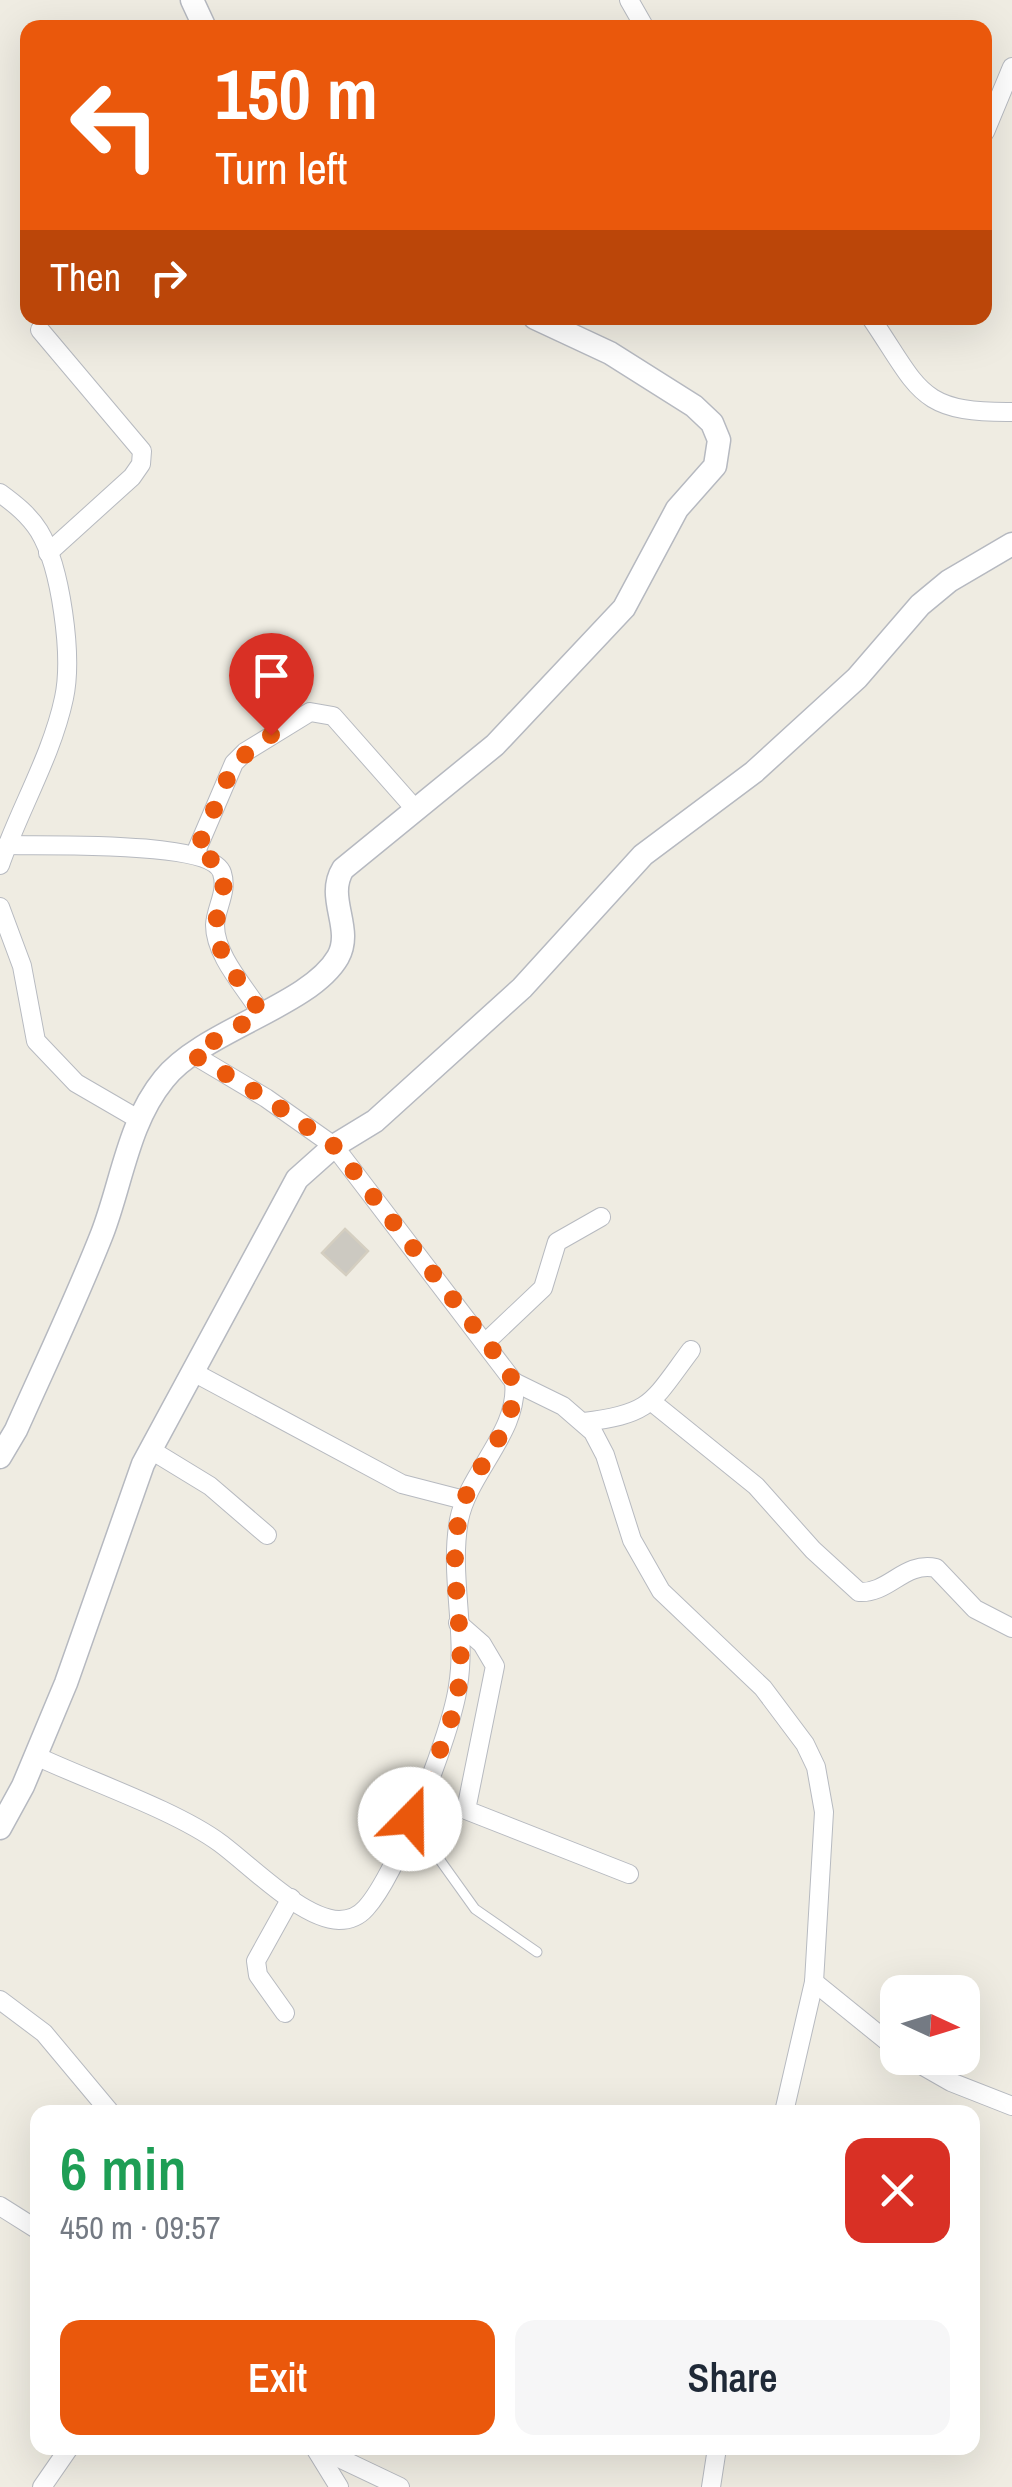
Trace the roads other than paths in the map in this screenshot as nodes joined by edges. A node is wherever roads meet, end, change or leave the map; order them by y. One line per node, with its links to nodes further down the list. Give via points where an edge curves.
1 (1012, 67): 2 (street)
2 (992, 115)
3 (550, 325): 10 (street, via 610,353 694,406 712,424 718,454 708,476 677,508 624,608 495,745)
4 (877, 325): 6 (street, via 936,403 960,412)
5 (40, 330): 9 (street, via 142,451 132,477)
6 (1012, 412)
7 (0, 494): 9 (street, via 24,510)
8 (1012, 544): 17 (street, via 920,604 857,678 754,772 643,855 522,988 376,1121)
9 (48, 553): 12 (street, via 63,622 65,694)
10 (416, 810): 11 (street, via 333,716 310,712 234,763); 14 (street, via 335,882 342,946 337,958)
11 (195, 854): 12 (street); 14 (street, via 222,872 217,940)
12 (2, 856)
13 (0, 907): 16 (street, via 22,966 36,1041 76,1083)
14 (261, 1013): 15 (street)
15 (192, 1054): 16 (street, via 163,1079); 17 (street)
16 (138, 1120): 26 (street, via 102,1232)
17 (334, 1146): 19 (street); 21 (street, via 298,1179)
18 (601, 1216): 19 (street, via 556,1242 543,1288)
19 (486, 1342): 22 (street)
20 (692, 1350): 23 (street)
21 (195, 1373): 25 (street); 27 (street, via 402,1484)
22 (514, 1382): 24 (street); 27 (street, via 510,1413)
23 (652, 1402): 24 (street, via 626,1416); 30 (street, via 756,1486 859,1592 916,1568 936,1568 975,1608)
24 (584, 1422): 37 (street, via 605,1455 632,1540 661,1591 763,1688 816,1767 824,1812)
25 (151, 1450): 28 (street, via 210,1486); 31 (street)
26 (0, 1456)
27 (464, 1500): 29 (street, via 454,1570)
28 (267, 1535)
29 (458, 1623): 32 (street, via 454,1709); 34 (street, via 495,1666 466,1810)
30 (1012, 1628)
31 (36, 1756): 33 (street); 35 (street, via 197,1829)
32 (410, 1819): 35 (street, via 376,1894 354,1918 320,1916); 36 (lane, via 475,1909)
33 (0, 1828)
34 (629, 1874)
35 (291, 1898): 39 (street, via 256,1961)
36 (537, 1952)
37 (814, 1982): 40 (street); 43 (street)
38 (0, 2000): 42 (street, via 44,2033)
39 (285, 2013)
40 (880, 2035)
41 (939, 2075): 44 (street)
42 (104, 2105)
43 (786, 2105)
44 (1012, 2106)
45 (0, 2206): 46 (street)
46 (30, 2225)
47 (64, 2455): 51 (street)
48 (320, 2455): 52 (street)
49 (331, 2455): 53 (street)
50 (716, 2455): 54 (street)
51 (42, 2487)
52 (340, 2487)
53 (400, 2487)
54 (711, 2487)

